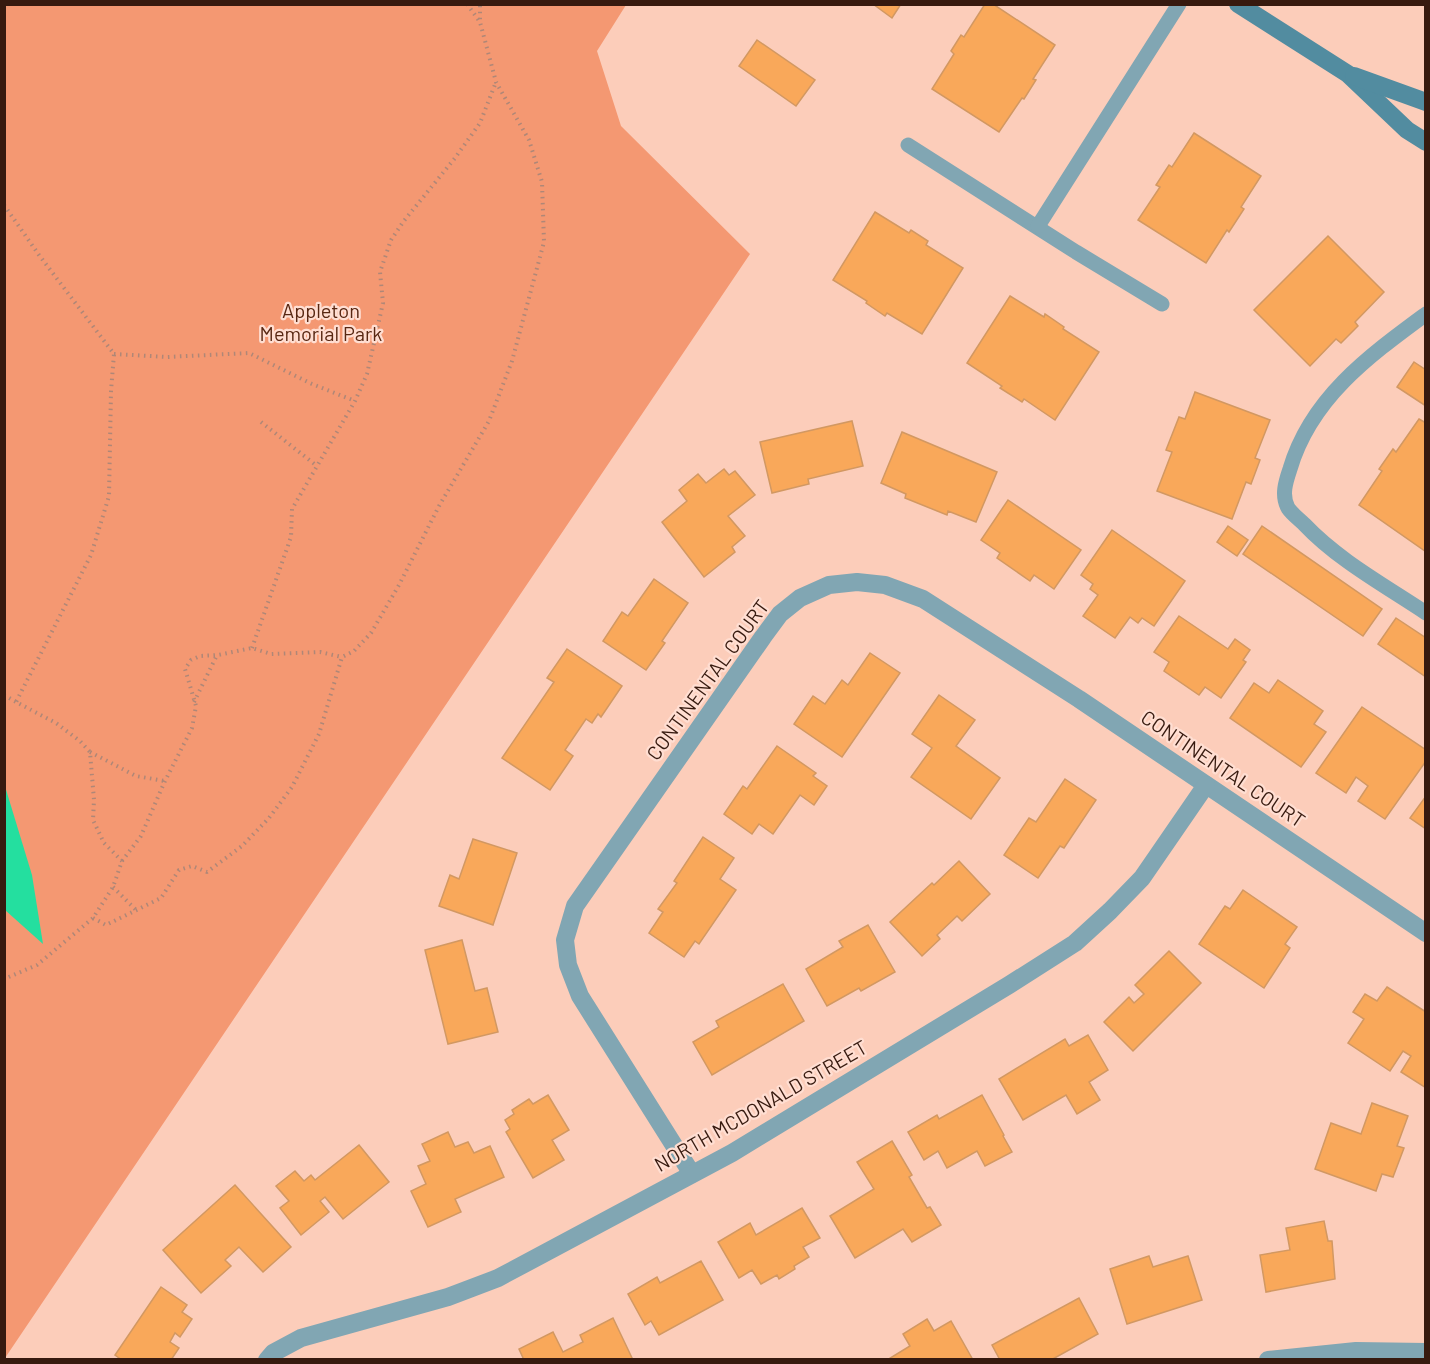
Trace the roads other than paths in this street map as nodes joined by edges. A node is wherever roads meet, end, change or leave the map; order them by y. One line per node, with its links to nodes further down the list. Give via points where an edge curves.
1 (1179, 4): 7 (lane)
2 (1238, 4): 3 (main road)
3 (1348, 74): 4 (main road); 5 (main road)
4 (1425, 102)
5 (1425, 142)
6 (908, 145): 7 (lane)
7 (1038, 226): 8 (lane)
8 (1162, 304)
9 (1425, 314): 10 (lane, via 1339,384 1311,420 1294,454 1284,490 1288,507 1319,540)
10 (1425, 613)
11 (1206, 784): 12 (street, CONTINENTAL COURT); 13 (street, NORTH MCDONALD STREET, via 1142,878 1075,943); 13 (street, CONTINENTAL COURT, via 923,599 885,585 857,582 829,585 800,598 763,637 612,852 575,906 566,939 567,965 580,996)
12 (1425, 933)
13 (692, 1174): 15 (street, NORTH MCDONALD STREET, via 498,1278 448,1297 302,1338)
14 (1425, 1352): 16 (street, via 1356,1352)
15 (267, 1359)
16 (1268, 1359)

